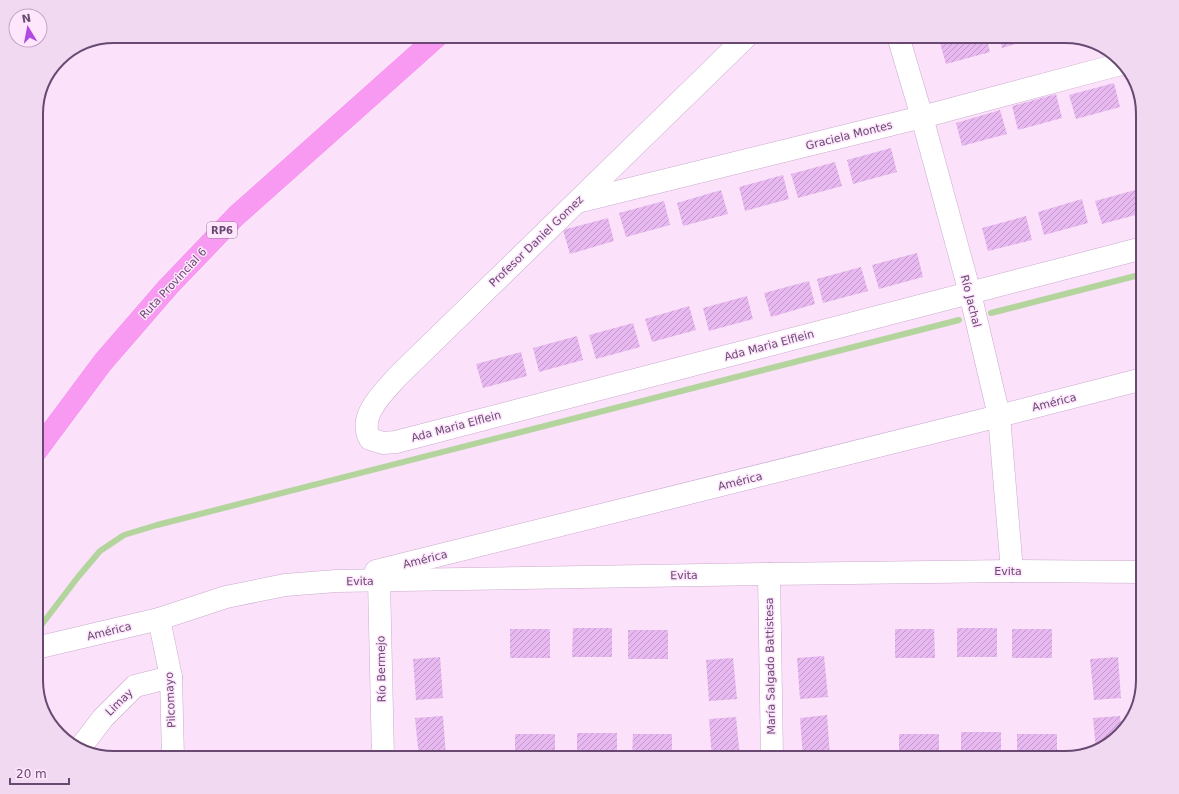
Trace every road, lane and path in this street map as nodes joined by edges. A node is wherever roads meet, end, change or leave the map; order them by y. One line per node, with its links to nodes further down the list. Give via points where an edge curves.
1 (430, 43): 12 (main road, Ruta Provincial 6 / RP6, via 236,216 168,287 103,362)
2 (740, 43): 6 (street, Profesor Daniel Gomez)
3 (900, 43): 5 (street, Río Jachal)
4 (1116, 65): 5 (street, Graciela Montes)
5 (922, 117): 6 (street, Graciela Montes); 8 (street, Río Jachal)
6 (576, 202): 11 (street, Profesor Daniel Gomez, via 378,398 367,422 367,433 375,442)
7 (1136, 250): 8 (street, Ada Maria Elflein)
8 (970, 293): 10 (street, Río Jachal); 11 (street, Ada Maria Elflein)
9 (1136, 381): 10 (street, América)
10 (999, 416): 13 (street, Río Jachal); 17 (street, América)
11 (396, 442)
12 (43, 443)
13 (1012, 571): 14 (street, Evita); 15 (street, Evita)
14 (1136, 572)
15 (769, 574): 16 (street, Evita); 25 (street, María Salgado Battistesa)
16 (379, 580): 17 (street, Evita); 24 (street, Río Bermejo)
17 (336, 581): 18 (street, Evita, via 285,585)
18 (226, 597): 19 (street, América)
19 (159, 619): 20 (street, América); 21 (street, Pilcomayo)
20 (43, 646)
21 (171, 677): 22 (street, Limay, via 135,686 103,718); 23 (street, Pilcomayo)
22 (83, 744)
23 (173, 751)
24 (383, 751)
25 (772, 751)

